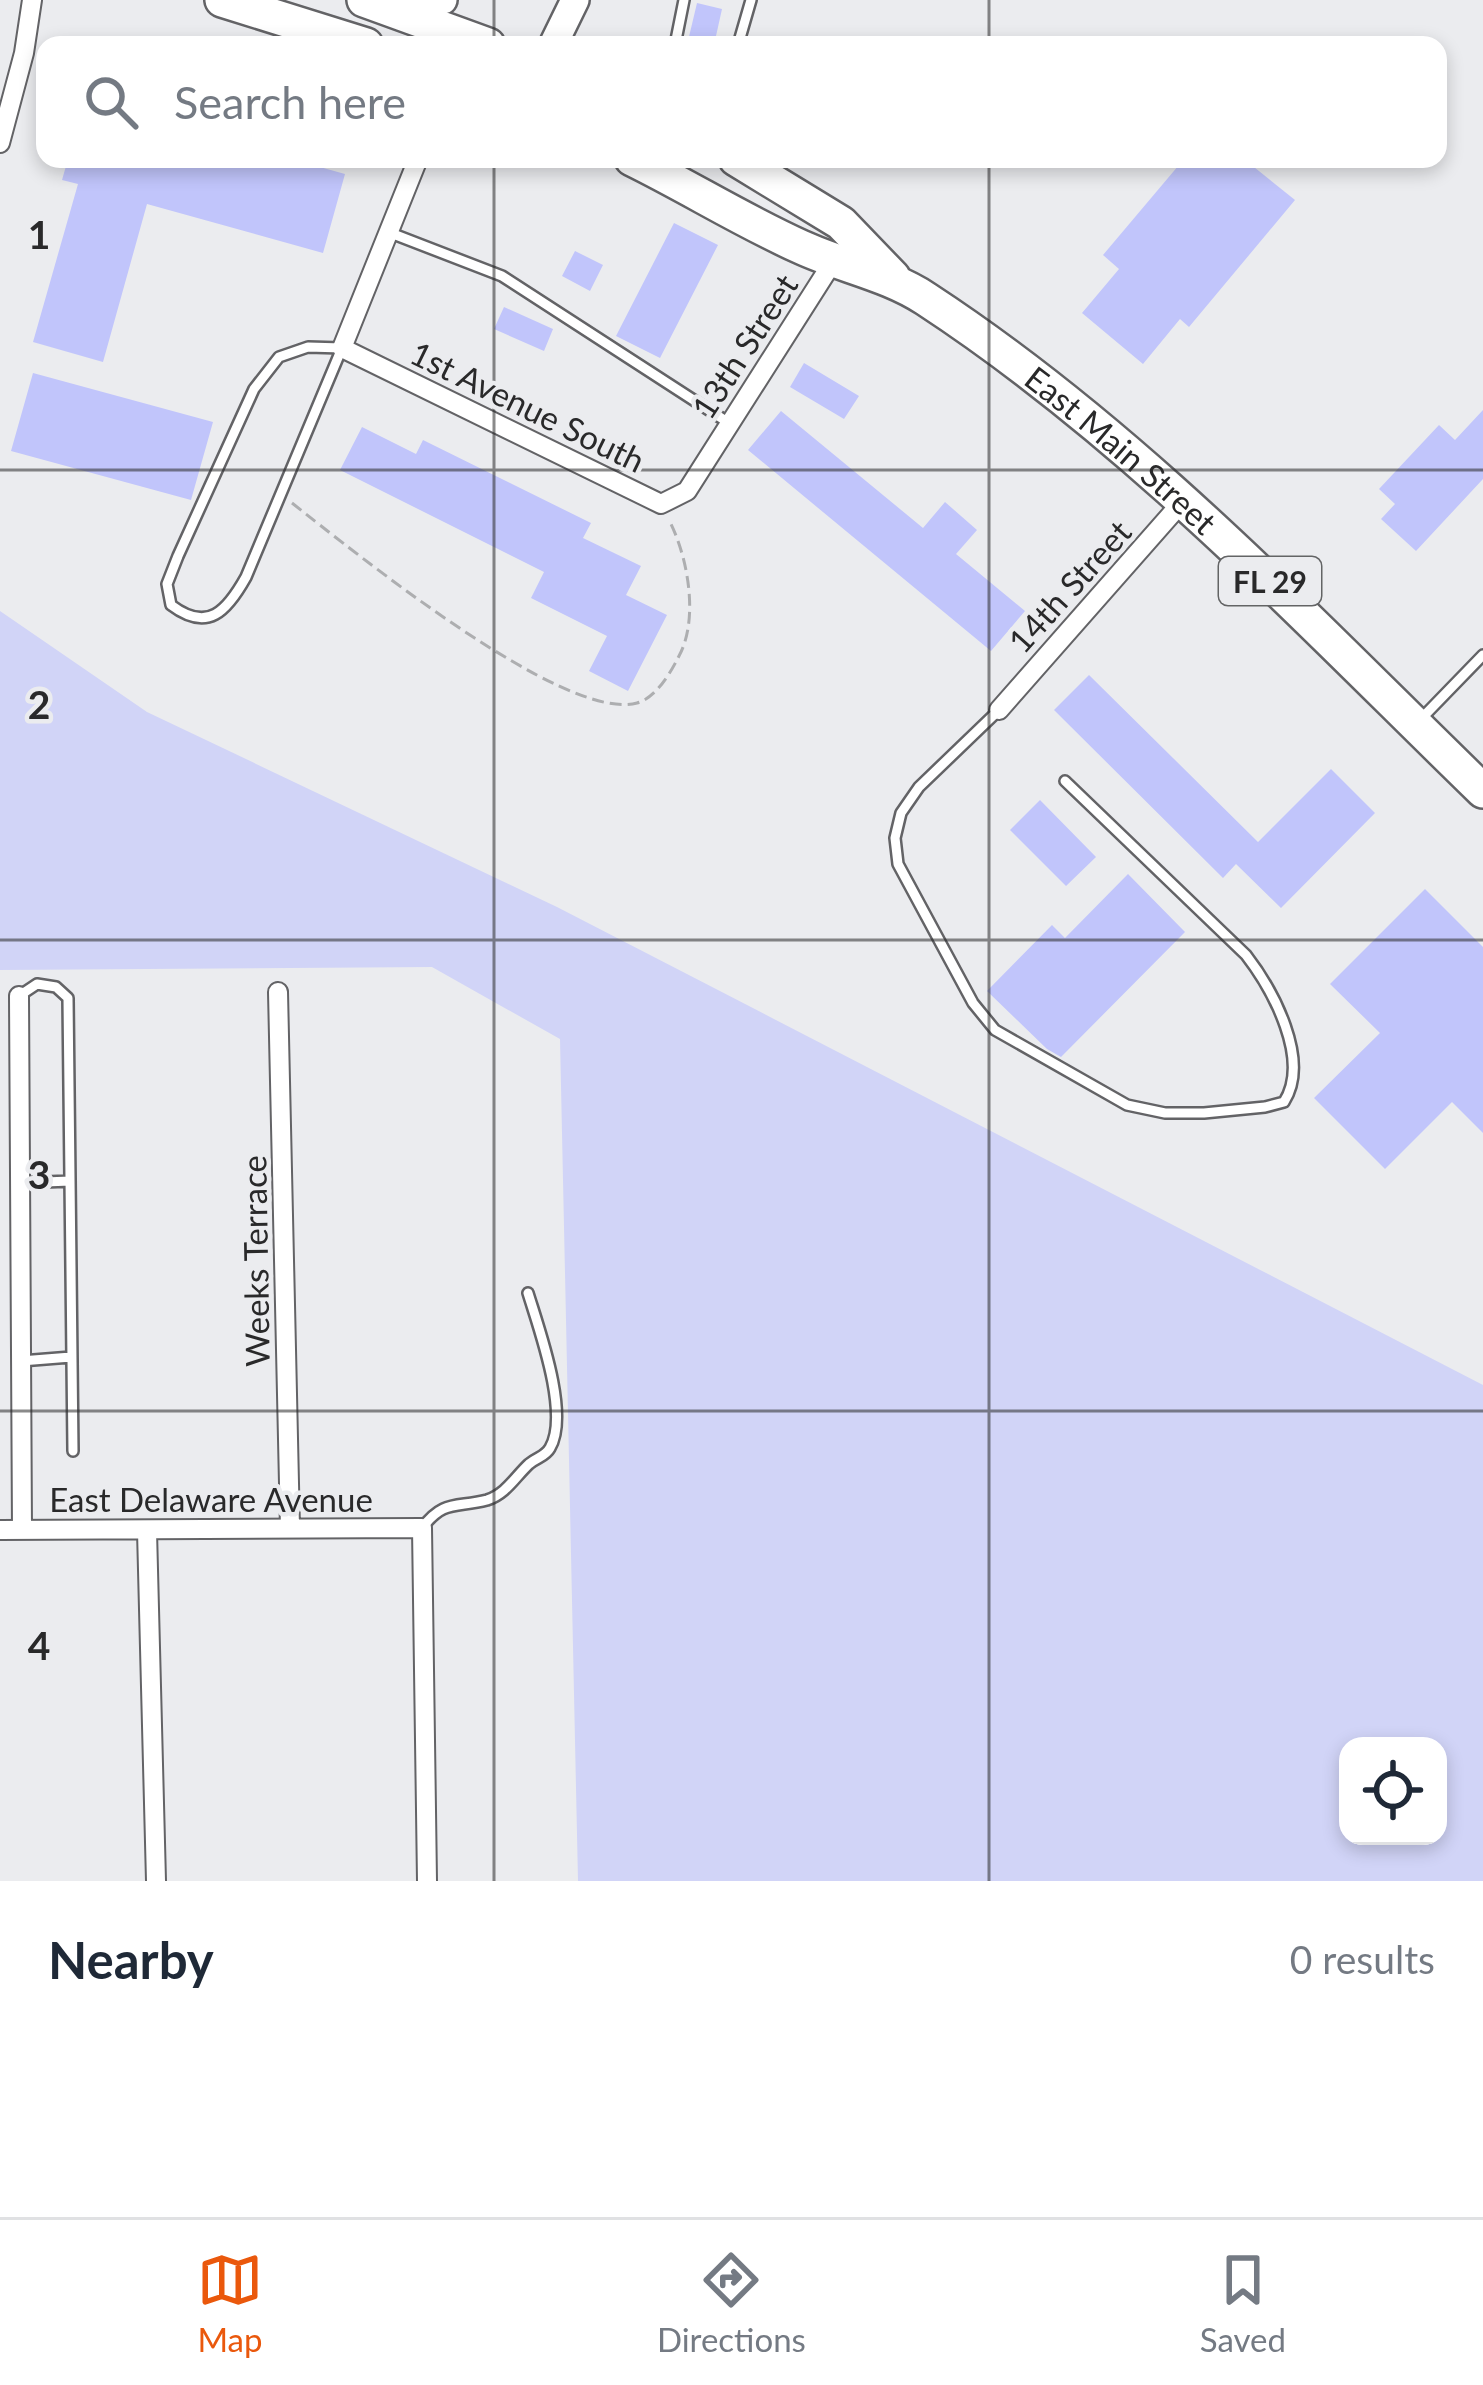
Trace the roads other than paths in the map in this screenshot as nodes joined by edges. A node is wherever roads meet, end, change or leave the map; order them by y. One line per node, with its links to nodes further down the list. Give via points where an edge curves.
1 (32, 0): 14 (street)
2 (222, 0): 9 (highway)
3 (364, 0): 8 (highway)
4 (443, 0): 8 (main road)
5 (575, 0): 11 (main road)
6 (684, 0): 12 (lane)
7 (751, 0): 13 (lane)
8 (403, 13): 10 (highway)
9 (337, 36)
10 (464, 36)
11 (557, 36)
12 (677, 36)
13 (741, 36)
14 (0, 143)
15 (414, 168): 18 (street)
16 (653, 168): 19 (highway, East Main Street / FL 29)
17 (761, 168): 19 (highway, East Main Street / FL 29, via 823,211)
18 (388, 232): 20 (street); 21 (lane, via 502,277)
19 (842, 247): 21 (street, 13th Street); 23 (highway, East Main Street / FL 29, via 1044,384)
20 (342, 348): 20 (lane, via 231,604 207,619 187,617 171,605 166,584 254,388 279,357); 22 (street, 1st Avenue South, via 661,504)
21 (729, 423): 22 (street, 13th Street)
22 (687, 491)
23 (1184, 501): 25 (street, 14th Street); 26 (highway, East Main Street / FL 29)
24 (1483, 655): 26 (lane)
25 (999, 710): 27 (lane, via 919,787 895,838 898,864 974,1003 995,1030 1127,1105 1204,1113 1284,1102 1294,1087 1287,1034 1267,982)
26 (1415, 725): 28 (highway, East Main Street / FL 29)
27 (1065, 781)
28 (1483, 791)
29 (278, 992): 37 (street, Weeks Terrace)
30 (19, 996): 31 (lane, via 38,984 68,998); 32 (street)
31 (70, 1181): 32 (lane); 34 (lane)
32 (20, 1183): 35 (street)
33 (528, 1292): 38 (lane, via 552,1378 556,1436 512,1485 488,1500 435,1510)
34 (71, 1357): 35 (lane); 36 (lane)
35 (21, 1360): 40 (street)
36 (73, 1451)
37 (290, 1528): 38 (street, East Delaware Avenue); 41 (street, East Delaware Avenue)
38 (422, 1528): 43 (street)
39 (0, 1530): 40 (street, East Delaware Avenue)
40 (22, 1530): 41 (street, East Delaware Avenue)
41 (147, 1531): 42 (street)
42 (156, 1881)
43 (427, 1881)

